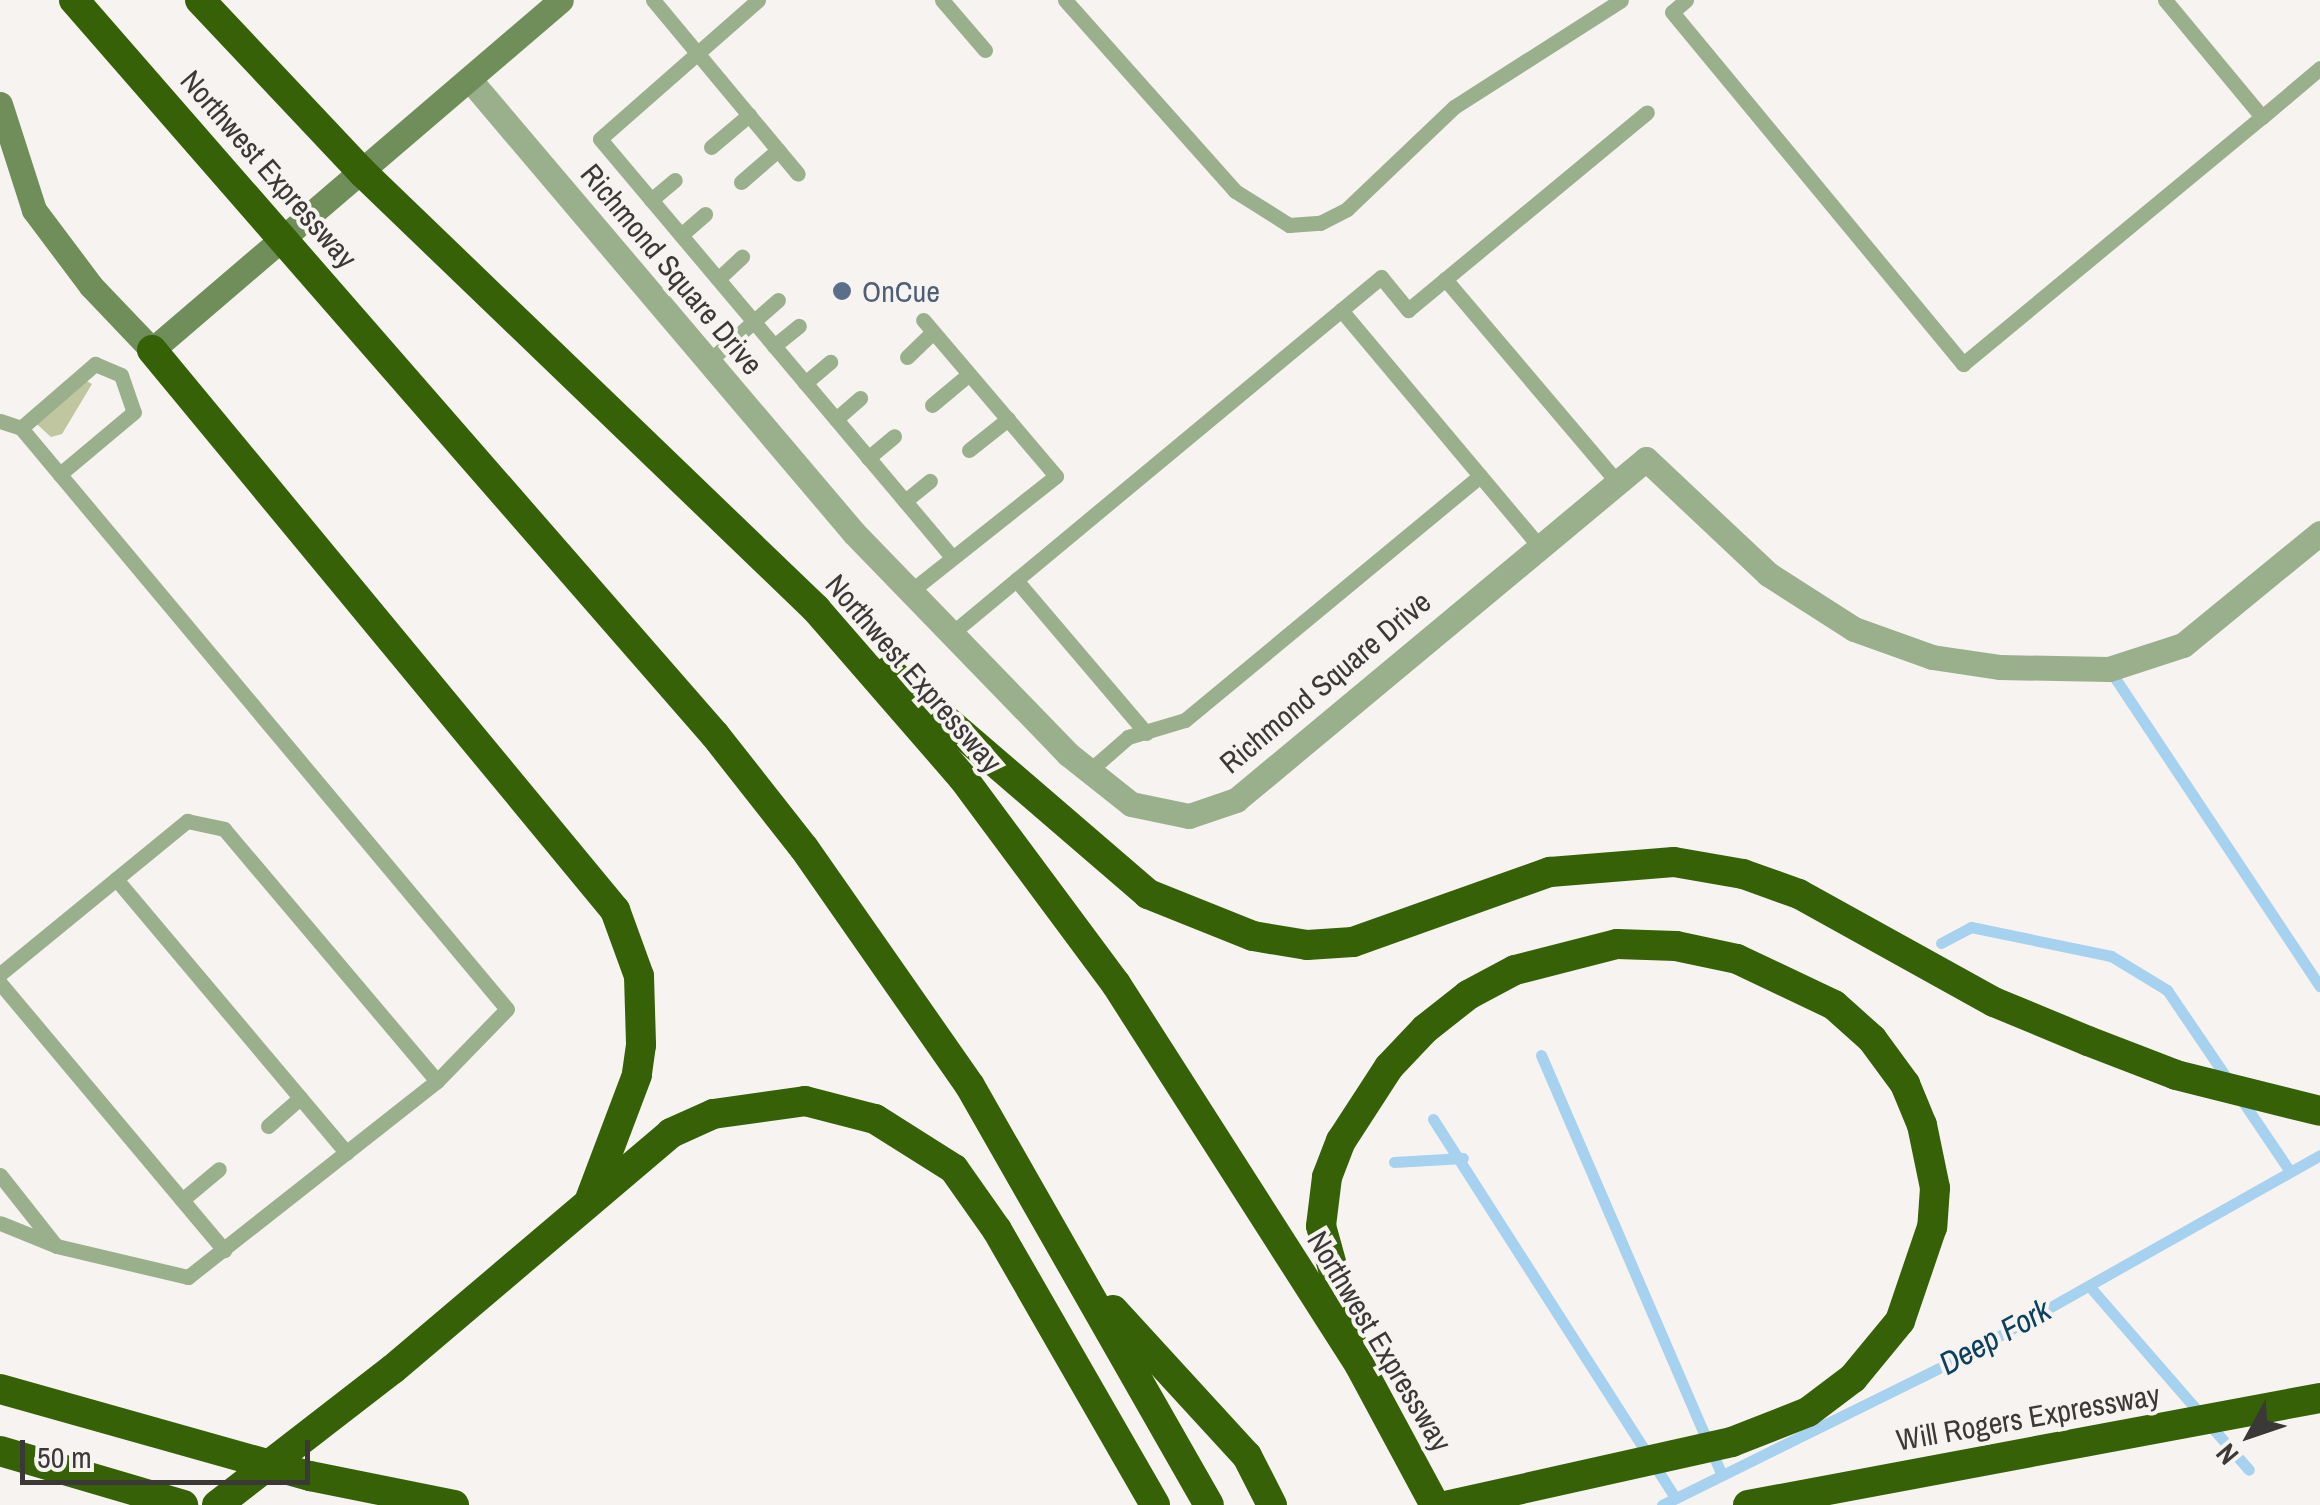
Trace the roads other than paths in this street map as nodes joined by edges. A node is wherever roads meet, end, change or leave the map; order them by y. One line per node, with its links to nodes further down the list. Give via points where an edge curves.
1 (74, 0): 28 (highway, Northwest Expressway)
2 (200, 0): 21 (highway, Northwest Expressway)
3 (561, 0): 14 (street)
4 (653, 0): 12 (lane)
5 (758, 0): 12 (lane)
6 (942, 0): 11 (lane)
7 (1065, 0): 8 (lane, via 1235,191 1289,225 1320,223 1346,209 1454,107)
8 (1620, 0)
9 (1686, 0): 18 (lane, via 1672,12 1963,364)
10 (2165, 0): 18 (lane)
11 (985, 50)
12 (696, 54): 17 (lane); 25 (lane, via 600,138)
13 (2320, 68): 18 (lane)
14 (470, 80): 21 (street); 39 (street, Richmond Square Drive)
15 (0, 104): 37 (street, via 34,210 91,286)
16 (1647, 112): 31 (lane)
17 (748, 116): 19 (lane); 20 (lane)
18 (2262, 117)
19 (711, 147)
20 (778, 150): 22 (lane); 24 (lane)
21 (363, 174): 28 (street); 63 (highway, Northwest Expressway)
22 (798, 174)
23 (674, 180): 25 (lane)
24 (741, 182)
25 (651, 200): 27 (lane)
26 (705, 214): 27 (lane)
27 (681, 236): 30 (lane)
28 (284, 238): 37 (street); 82 (highway, Northwest Expressway, via 715,735 804,848 970,1086)
29 (742, 258): 30 (lane)
30 (718, 279): 34 (lane)
31 (1444, 279): 33 (lane, via 1408,310 1380,278); 56 (lane)
32 (778, 300): 34 (lane)
33 (1341, 310): 54 (lane); 61 (lane)
34 (754, 322): 36 (lane); 39 (lane)
35 (799, 326): 36 (lane)
36 (774, 346): 43 (lane)
37 (152, 350): 42 (lane); 78 (highway, via 615,910 638,976 641,1045 637,1075)
38 (907, 357): 41 (lane, via 928,326)
39 (708, 362): 62 (street, Richmond Square Drive)
40 (830, 362): 43 (lane)
41 (969, 374): 45 (lane); 47 (lane)
42 (121, 375): 49 (lane, via 96,364); 53 (lane, via 134,412)
43 (805, 383): 46 (lane)
44 (860, 398): 46 (lane)
45 (932, 405)
46 (836, 419): 52 (lane)
47 (1008, 419): 51 (lane); 60 (lane, via 1056,476)
48 (0, 421): 49 (lane)
49 (21, 428): 53 (lane)
50 (894, 436): 52 (lane)
51 (969, 450)
52 (868, 458): 57 (lane)
53 (60, 474): 70 (lane, via 506,1009)
54 (1480, 476): 59 (lane); 65 (lane, via 1185,720)
55 (930, 480): 57 (lane)
56 (1617, 482): 58 (street, Richmond Square Drive, via 1646,459 1768,574 1854,629 1932,656 2060,672 2109,668 2183,645); 59 (street, Richmond Square Drive)
57 (905, 501): 60 (lane)
58 (2320, 533)
59 (1539, 546): 66 (street, Richmond Square Drive, via 1236,800 1189,816 1131,804)
60 (952, 557): 62 (lane)
61 (1016, 580): 64 (lane); 65 (lane)
62 (910, 591): 64 (street, Richmond Square Drive)
63 (816, 609): 72 (highway, via 1148,894 1200,919 1307,946 1352,942 1550,872 1674,862 1743,874 1800,894 1994,1002 2088,1042 2176,1074); 83 (highway, Northwest Expressway, via 963,778 1116,984)
64 (951, 634): 66 (street, Richmond Square Drive)
65 (1146, 733): 66 (lane, via 1116,744)
66 (1089, 771)
67 (116, 879): 68 (lane); 70 (lane, via 187,821 224,829); 71 (lane)
68 (0, 974)
69 (0, 983): 77 (lane)
70 (437, 1081): 74 (lane)
71 (300, 1098): 73 (lane); 74 (lane)
72 (2320, 1111)
73 (268, 1126)
74 (347, 1153): 81 (lane)
75 (218, 1168): 77 (lane)
76 (0, 1174): 80 (lane)
77 (182, 1200): 81 (lane)
78 (586, 1209): 89 (highway); 91 (highway, via 672,1133 713,1114 805,1101 846,1108 905,1133 954,1169 975,1195)
79 (0, 1223): 80 (lane)
80 (57, 1246): 81 (lane, via 188,1277)
81 (224, 1250)
82 (1077, 1271): 87 (highway, Northwest Expressway); 92 (highway, via 1247,1456)
83 (1360, 1366): 93 (highway, Northwest Expressway); 94 (highway, via 1320,1226 1327,1177 1358,1110 1388,1067 1468,995 1515,970 1573,950 1656,945 1737,959 1793,980 1872,1039 1905,1084 1922,1125 1934,1188 1925,1263 1900,1321 1853,1378 1808,1412 1732,1442)
84 (0, 1389): 90 (highway, bridge, via 292,1472)
85 (2308, 1400): 95 (highway, Will Rogers Expressway)
86 (0, 1451): 88 (highway)
87 (1205, 1498)
88 (184, 1505)
89 (218, 1505)
90 (454, 1505)
91 (1155, 1505)
92 (1272, 1505)
93 (1436, 1505)
94 (1450, 1505)
95 (1748, 1505)

